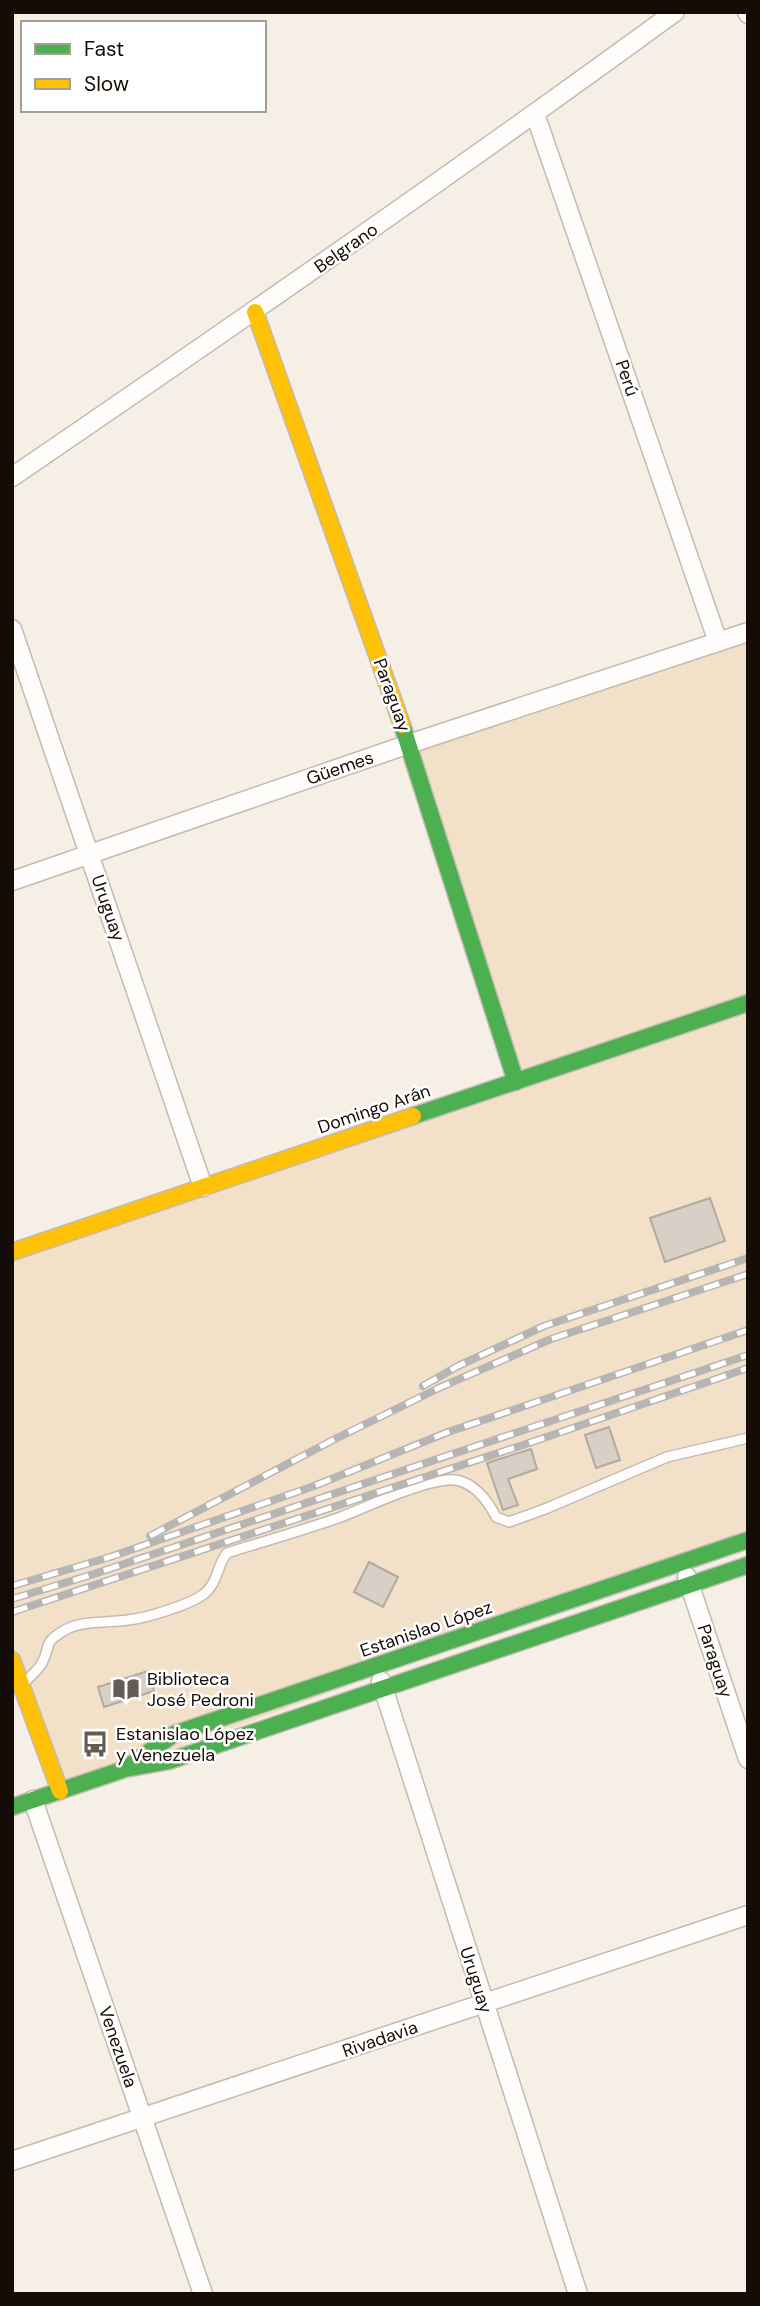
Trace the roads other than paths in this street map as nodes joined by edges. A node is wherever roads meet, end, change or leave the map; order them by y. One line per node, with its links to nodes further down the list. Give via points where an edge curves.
1 (675, 12): 2 (street, Belgrano)
2 (535, 114): 3 (street, Belgrano); 7 (street, Perú)
3 (255, 312): 4 (street, Belgrano); 8 (street, Paraguay)
4 (12, 477)
5 (12, 629): 9 (street, Uruguay)
6 (748, 632): 7 (street, Güemes)
7 (718, 642): 8 (street, Güemes)
8 (409, 744): 9 (street, Güemes); 12 (street, Paraguay)
9 (89, 853): 10 (street, Güemes); 13 (street, Uruguay)
10 (12, 881)
11 (748, 1003): 12 (street, Domingo Arán)
12 (516, 1082): 13 (street, Domingo Arán)
13 (203, 1187): 14 (street, Domingo Arán)
14 (12, 1252)
15 (748, 1438): 22 (lane, via 667,1457 509,1522 496,1517 488,1500 468,1484 449,1480 227,1553 217,1578 204,1594 168,1611 67,1629 47,1643 42,1664)
16 (748, 1540): 17 (street, Estanislao López)
17 (682, 1563): 19 (street, Paraguay); 21 (street, Estanislao López)
18 (748, 1566): 19 (street, Estanislao López)
19 (690, 1585): 23 (street, Estanislao López); 24 (street, Paraguay)
20 (12, 1660): 22 (street)
21 (376, 1666): 23 (street, Uruguay); 25 (street, Estanislao López, via 174,1734)
22 (22, 1686): 26 (street)
23 (384, 1688): 25 (street, Estanislao López, via 169,1761); 30 (street, Uruguay)
24 (748, 1759)
25 (125, 1769): 26 (street, Estanislao López)
26 (60, 1791): 27 (street, Estanislao López)
27 (33, 1800): 28 (street, Estanislao López); 31 (street, Venezuela)
28 (12, 1807)
29 (748, 1915): 30 (street, Rivadavia)
30 (484, 2004): 31 (street, Rivadavia); 34 (street, Uruguay)
31 (143, 2119): 32 (street, Rivadavia); 33 (street, Venezuela)
32 (12, 2161)
33 (203, 2294)
34 (578, 2294)

